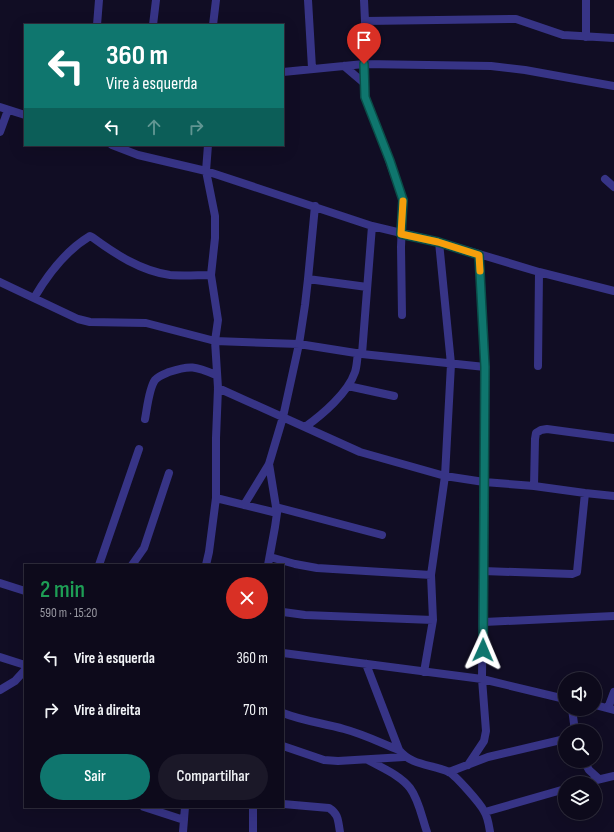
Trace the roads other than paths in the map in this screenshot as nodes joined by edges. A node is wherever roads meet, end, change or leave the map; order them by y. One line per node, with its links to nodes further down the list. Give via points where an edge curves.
1 (99, 0): 8 (street)
2 (156, 0): 9 (street)
3 (216, 0): 10 (street)
4 (308, 0): 15 (street)
5 (364, 0): 7 (street)
6 (586, 0): 11 (street)
7 (365, 21): 11 (street, via 516,19 563,35); 13 (street)
8 (97, 24)
9 (154, 24)
10 (213, 24)
11 (586, 36): 12 (street)
12 (614, 38)
13 (364, 64): 14 (street); 17 (street); 18 (street, via 491,66)
14 (344, 66): 15 (street); 17 (street)
15 (312, 68): 16 (street)
16 (284, 72)
17 (364, 84): 31 (street, via 365,97 403,200)
18 (614, 86)
19 (4, 108): 20 (street); 21 (street)
20 (24, 115)
21 (0, 132)
22 (115, 146): 25 (street)
23 (137, 146): 25 (street)
24 (208, 146): 26 (street)
25 (138, 155): 26 (street)
26 (206, 171): 29 (street); 35 (street, via 215,216)
27 (605, 179): 28 (street)
28 (614, 187)
29 (315, 206): 30 (street); 36 (street)
30 (372, 226): 31 (street); 38 (street)
31 (401, 234): 32 (street); 41 (street)
32 (438, 242): 33 (street); 45 (street)
33 (479, 255): 34 (street); 47 (street)
34 (539, 272): 39 (street); 46 (street)
35 (211, 275): 40 (street, via 171,275 158,272 138,265 90,236 58,262); 42 (street, via 218,320)
36 (308, 279): 38 (street); 43 (street)
37 (0, 282): 40 (street)
38 (367, 287): 44 (street)
39 (614, 291)
40 (34, 298): 42 (street, via 90,322 146,323)
41 (402, 316)
42 (215, 341): 43 (street); 48 (street)
43 (298, 344): 44 (street); 52 (street)
44 (360, 354): 45 (street); 49 (street, via 356,371)
45 (451, 364): 47 (street); 59 (street)
46 (538, 366)
47 (485, 367): 60 (street)
48 (216, 374): 50 (street); 53 (street, via 192,367 163,374 155,380)
49 (348, 386): 51 (street); 54 (street, via 323,413)
50 (218, 388): 52 (street); 64 (street)
51 (394, 396)
52 (283, 417): 54 (street); 57 (street)
53 (145, 419)
54 (305, 427): 59 (street, via 360,452)
55 (614, 438): 61 (street, via 546,429 536,433)
56 (139, 449): 69 (street)
57 (268, 464): 65 (street); 66 (street)
58 (169, 473): 70 (street, via 144,548)
59 (444, 476): 60 (street); 73 (street)
60 (484, 482): 61 (street); 72 (street)
61 (534, 486): 62 (street)
62 (585, 493): 63 (street); 72 (street, via 577,572 572,574)
63 (614, 496)
64 (216, 498): 65 (street); 71 (street)
65 (244, 505): 66 (street)
66 (276, 510): 67 (street); 68 (street)
67 (382, 535)
68 (269, 561): 73 (street, via 317,568)
69 (99, 564)
70 (133, 564)
71 (206, 564)
72 (483, 571): 79 (street)
73 (431, 575): 78 (street)
74 (0, 583): 75 (street)
75 (24, 590)
76 (284, 612): 78 (street)
77 (614, 616): 79 (street)
78 (433, 620): 85 (street)
79 (484, 622): 86 (street)
80 (284, 653): 82 (street)
81 (0, 657): 83 (street)
82 (366, 664): 85 (street); 94 (street)
83 (24, 665)
84 (24, 671): 87 (street, via 15,681)
85 (424, 672): 86 (street)
86 (482, 679): 89 (street); 96 (street, via 486,731 484,741)
87 (0, 690)
88 (614, 692): 90 (street)
89 (558, 697)
90 (611, 709)
91 (284, 713): 94 (street, via 363,735)
92 (558, 741): 96 (street, via 488,757)
93 (284, 746): 95 (street, via 324,760)
94 (402, 753): 95 (street); 98 (street, via 410,760)
95 (368, 760): 112 (street, via 410,787)
96 (468, 765): 98 (street)
97 (588, 768): 99 (street)
98 (449, 772): 107 (street, via 459,780)
99 (596, 776)
100 (614, 776): 101 (street)
101 (602, 778)
102 (558, 791): 107 (street)
103 (284, 804): 111 (street, via 329,808 335,812)
104 (147, 808): 108 (street)
105 (185, 808): 108 (street)
106 (253, 808): 110 (street)
107 (485, 812): 113 (street)
108 (184, 820): 109 (street)
109 (183, 832)
110 (252, 832)
111 (340, 832)
112 (427, 832)
113 (490, 832)

